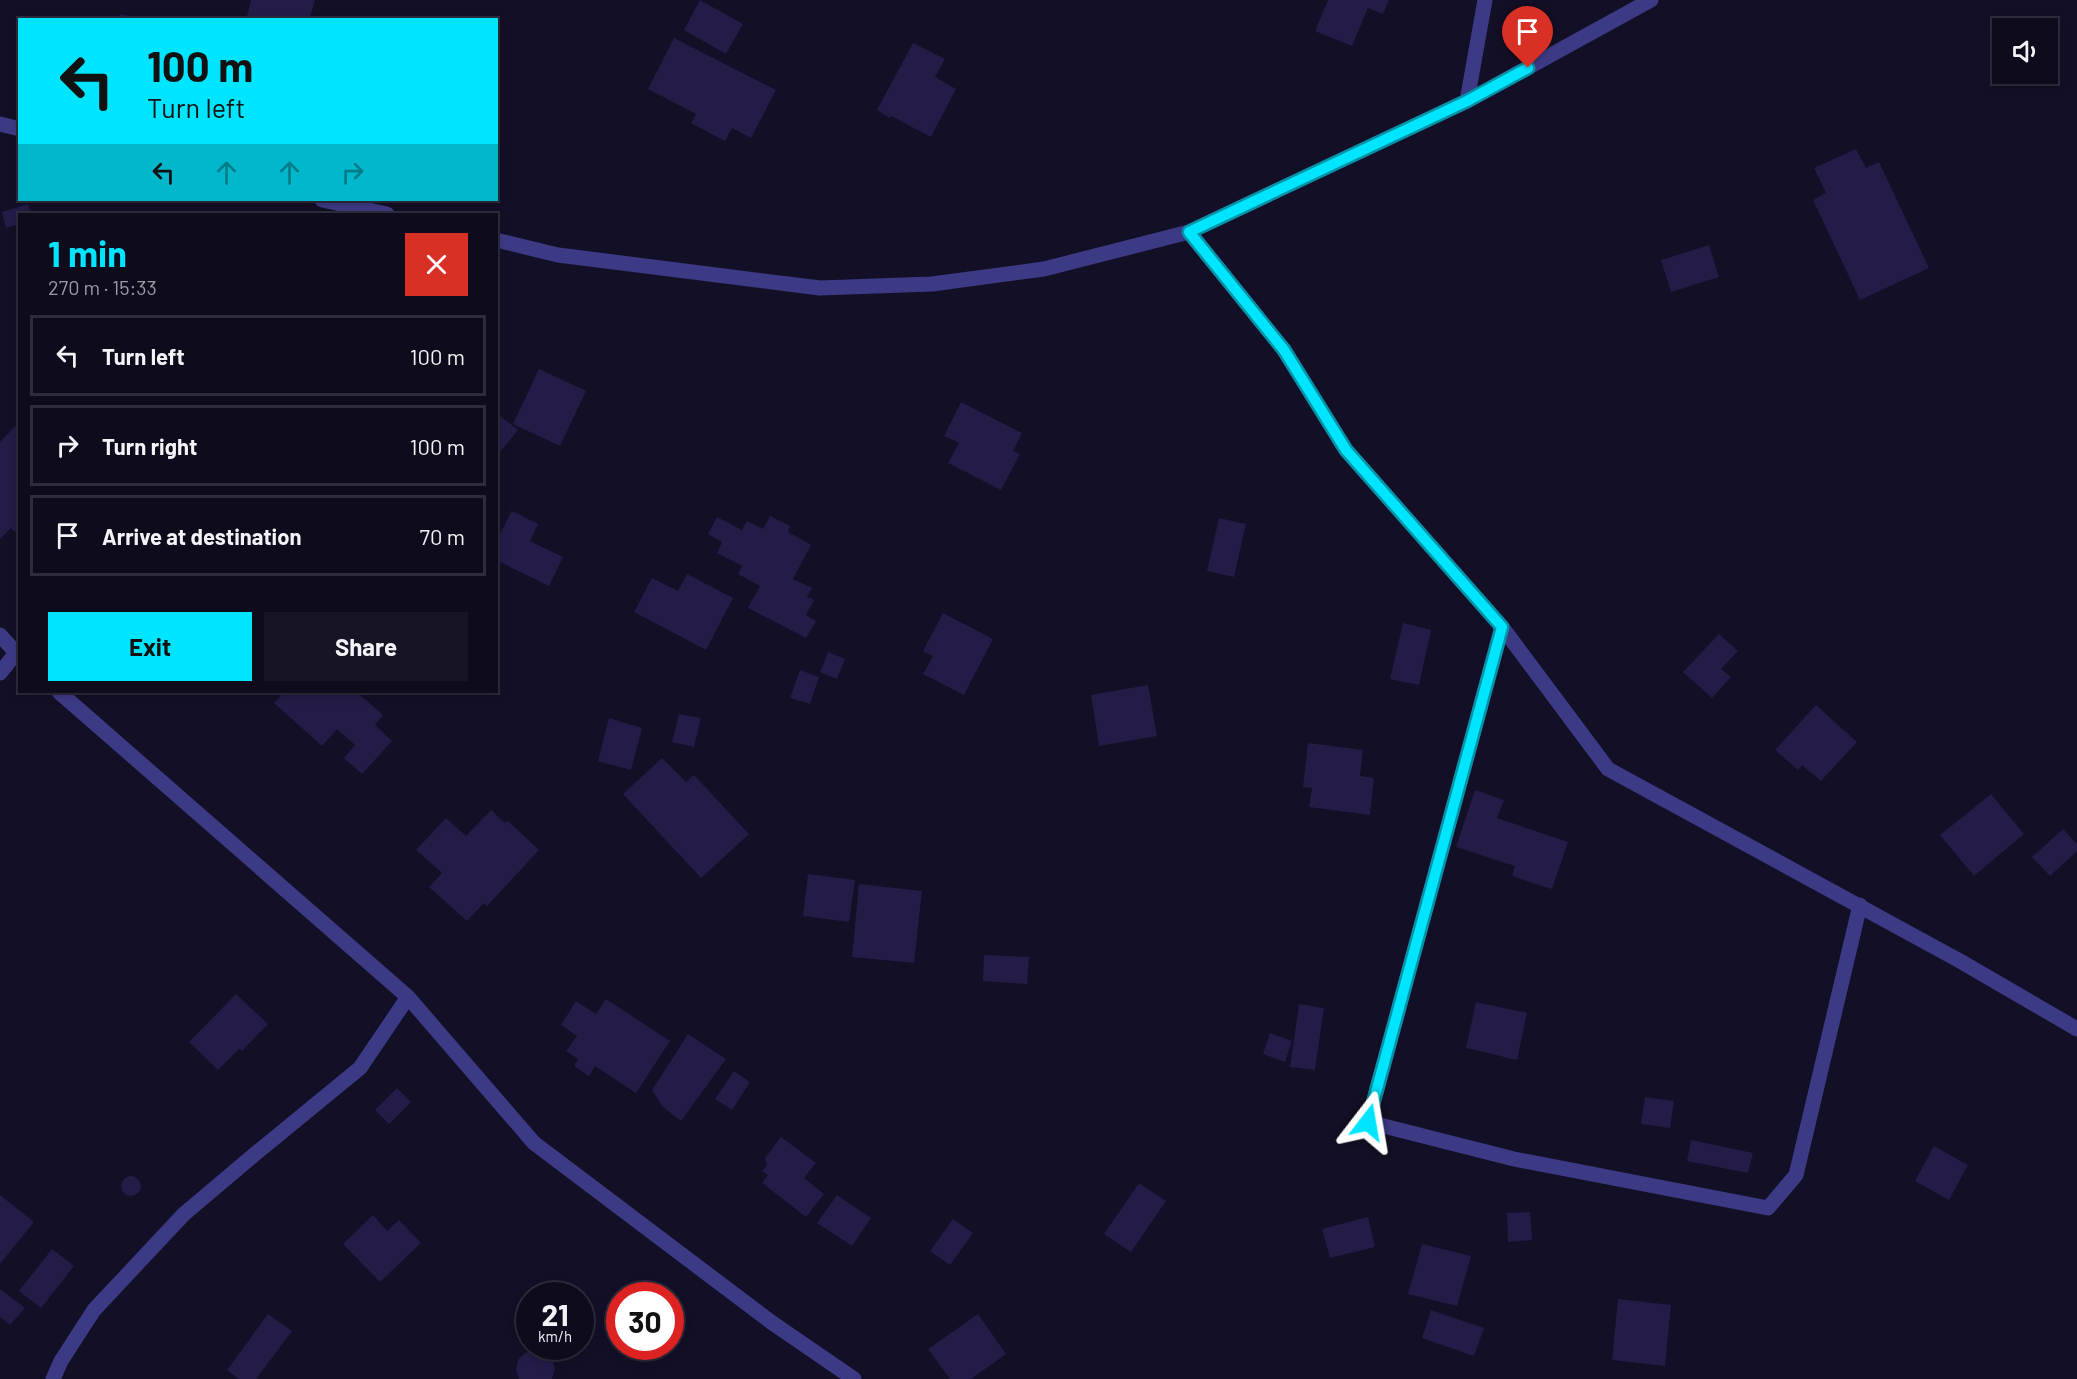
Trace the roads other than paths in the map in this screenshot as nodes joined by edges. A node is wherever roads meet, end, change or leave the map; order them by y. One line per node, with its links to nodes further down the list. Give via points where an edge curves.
1 (1485, 0): 3 (street)
2 (1651, 0): 3 (street)
3 (1467, 101): 8 (street)
4 (0, 124): 5 (street)
5 (18, 128)
6 (327, 201): 7 (street)
7 (382, 213)
8 (1189, 232): 9 (street, via 1044,269 932,284 820,288 558,255); 10 (street, via 1284,350 1346,450)
9 (498, 240)
10 (1502, 627): 15 (street, via 1608,769); 15 (street, via 1368,1122 1514,1159 1768,1208 1796,1175)
11 (0, 635): 12 (street)
12 (18, 655): 13 (street)
13 (0, 673)
14 (60, 693): 16 (street)
15 (1860, 905): 17 (street)
16 (408, 997): 18 (street, via 360,1068 184,1214 94,1310); 19 (street, via 534,1143 771,1322)
17 (2077, 1029)
18 (53, 1379)
19 (854, 1379)

